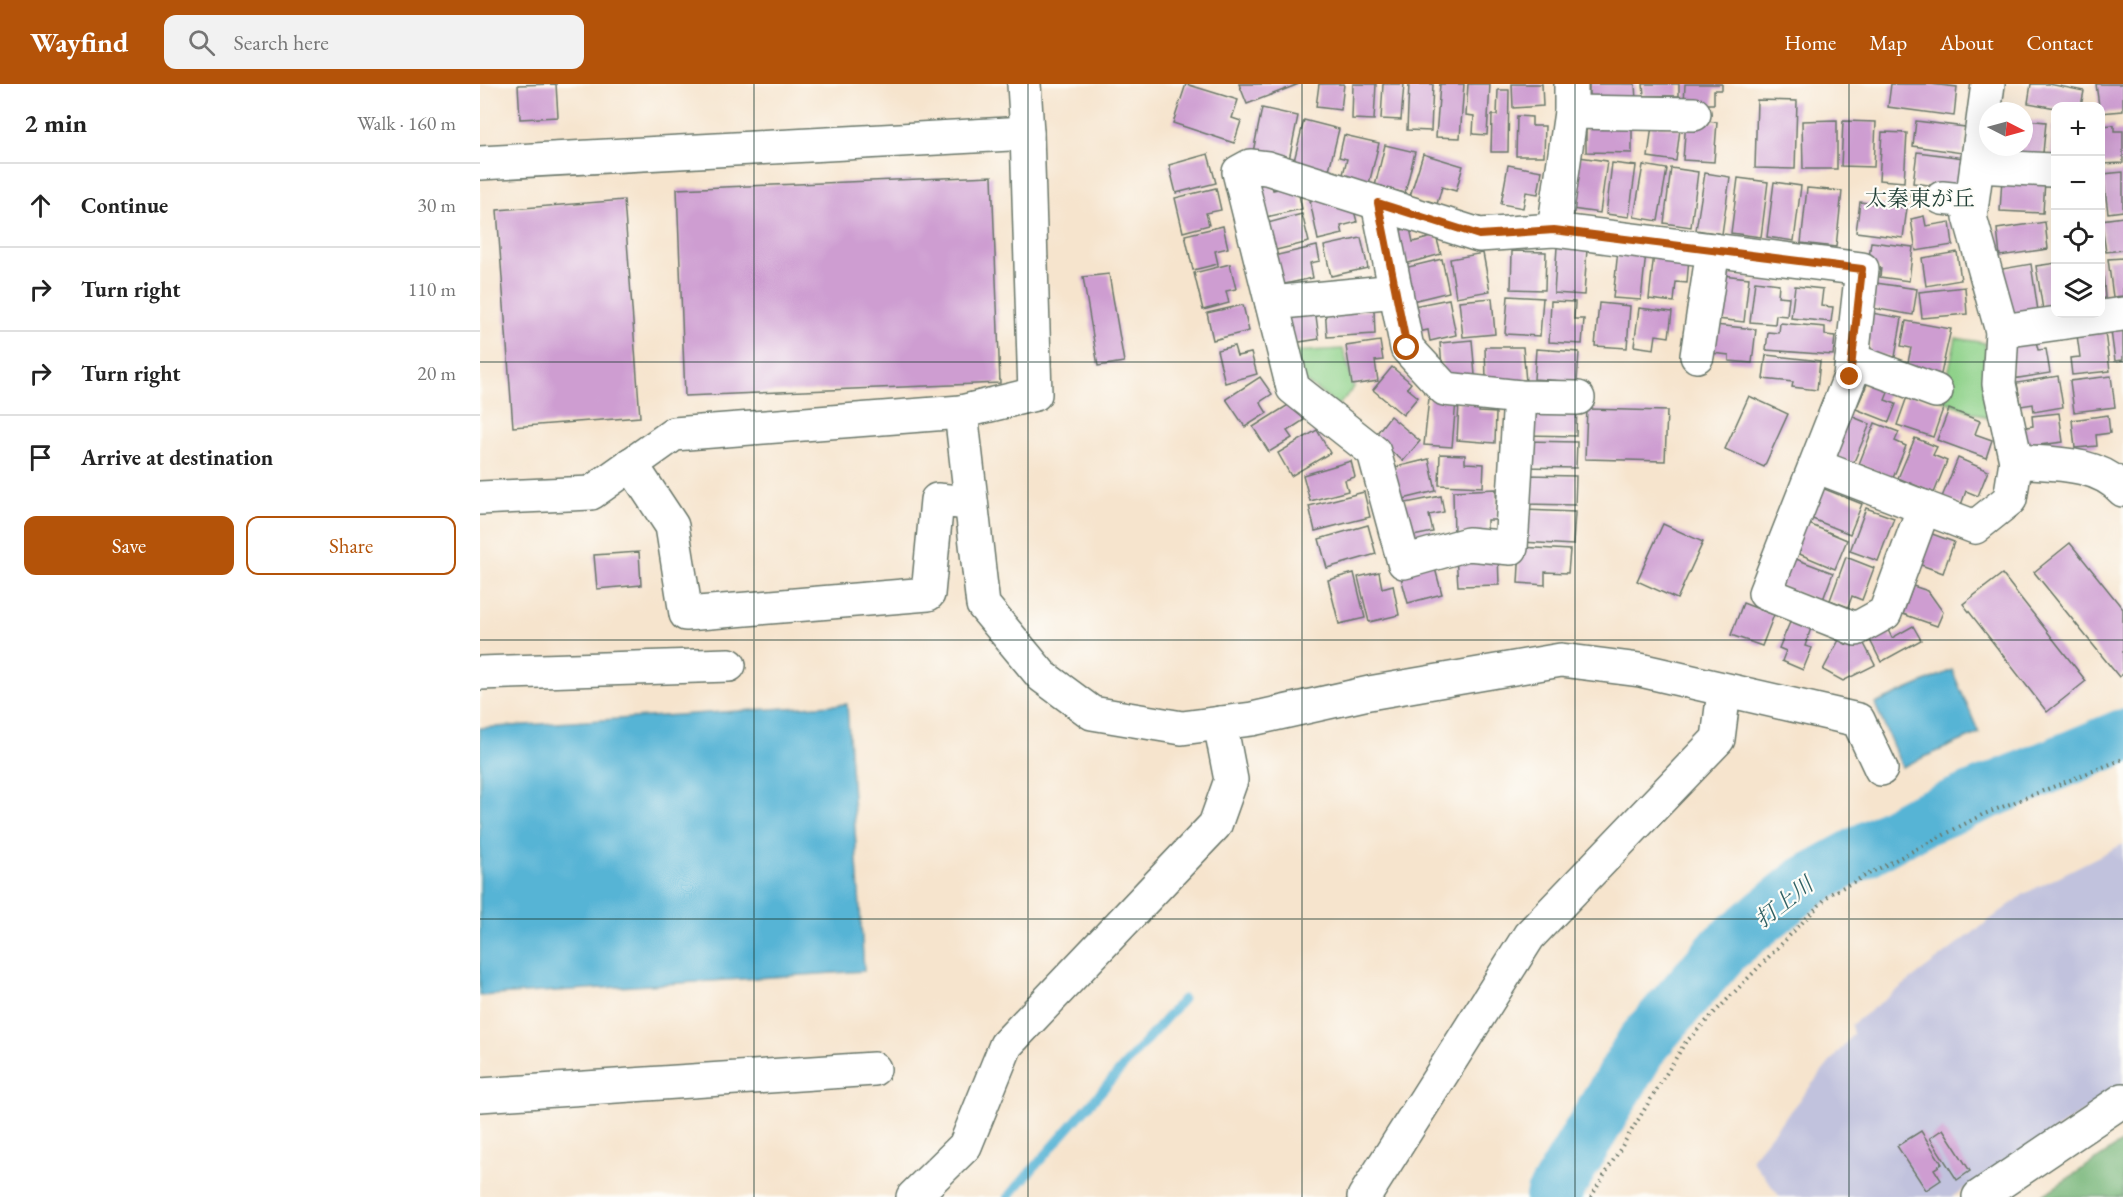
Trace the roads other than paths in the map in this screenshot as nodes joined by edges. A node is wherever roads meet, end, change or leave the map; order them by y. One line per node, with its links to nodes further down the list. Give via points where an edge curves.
1 (1024, 84): 5 (street)
2 (1988, 84): 7 (street)
3 (1571, 98): 4 (street); 10 (street)
4 (1694, 114)
5 (1027, 133): 6 (street); 21 (street, via 1035,394)
6 (480, 163)
7 (1977, 166): 8 (street); 15 (street, via 1957,199 1970,217)
8 (2051, 170)
9 (1378, 203): 10 (street, via 1479,235); 12 (street); 13 (street, via 1267,168 1250,166 1239,172)
10 (1554, 230): 11 (street)
11 (1713, 250): 16 (street); 17 (street, via 1862,269)
12 (1396, 291): 13 (street); 19 (street, via 1407,348 1445,389)
13 (1272, 303): 19 (street, via 1293,388 1374,452 1404,562 1468,544 1511,548)
14 (2123, 314): 15 (street)
15 (2002, 331): 22 (street, via 1999,384)
16 (1696, 356)
17 (1852, 360): 18 (street); 24 (street, via 1850,377)
18 (1936, 391)
19 (1520, 397): 20 (street)
20 (1578, 398)
21 (961, 412): 23 (street, via 674,434); 27 (street)
22 (2016, 461): 25 (street, via 2086,468 2118,483); 28 (street, via 2010,499 1974,527)
23 (631, 464): 26 (street, via 591,493); 27 (street, via 672,526 686,615 928,594 937,500)
24 (1816, 466): 28 (street); 28 (street, via 1765,593 1856,629 1885,613)
25 (2123, 490)
26 (480, 498)
27 (971, 503): 32 (street, via 983,605 1042,676 1092,713 1182,728)
28 (1924, 507)
29 (729, 665): 30 (street)
30 (480, 673)
31 (1724, 691): 32 (street, via 1640,670 1561,660); 33 (street, via 1858,720); 38 (street, via 1718,739 1529,936)
32 (1220, 723): 37 (street, via 1231,780 1215,825 1006,1045 965,1146)
33 (1881, 769)
34 (874, 1069): 35 (street)
35 (480, 1095)
36 (2123, 1100): 39 (street)
37 (913, 1197)
38 (1364, 1197)
39 (1979, 1197)

